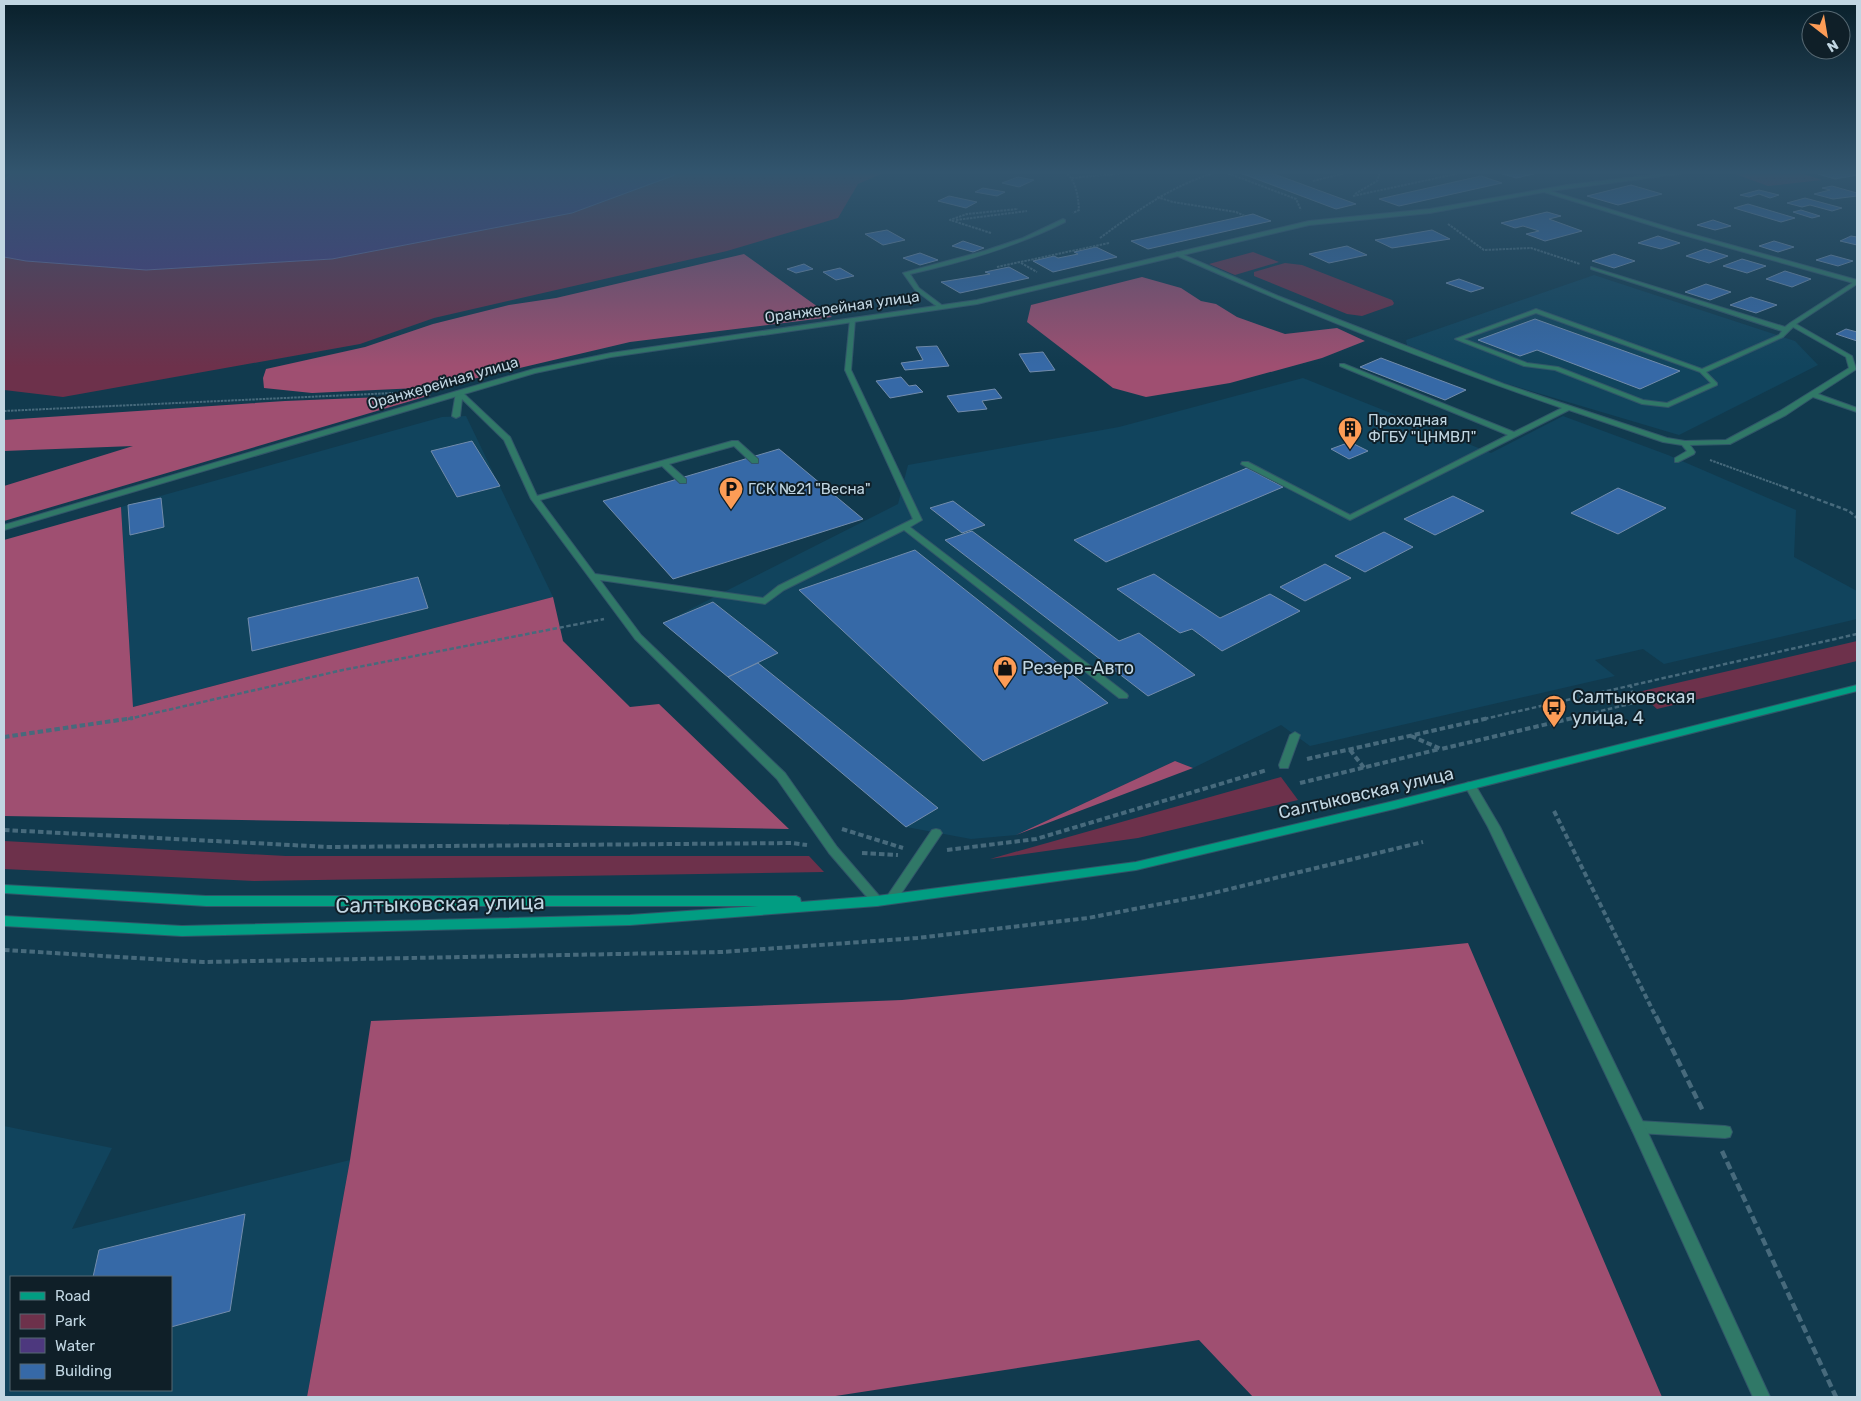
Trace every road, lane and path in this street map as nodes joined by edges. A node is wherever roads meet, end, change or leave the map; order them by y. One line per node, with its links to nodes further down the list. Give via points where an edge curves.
1 (999, 236): 6 (path)
2 (1032, 236): 6 (street)
3 (1252, 236): 8 (street, Оранжерейная улица)
4 (1465, 236): 10 (path, via 1484,250 1531,248)
5 (1694, 236): 11 (street)
6 (1019, 243): 12 (street, via 962,261 906,273 917,289)
7 (1109, 243): 9 (path)
8 (1177, 254): 12 (street, Оранжерейная улица, via 977,302); 21 (street, via 1294,304 1502,385)
9 (996, 268)
10 (1593, 268): 15 (street)
11 (1857, 282): 14 (street)
12 (941, 307): 13 (street, Оранжерейная улица)
13 (852, 320): 18 (street, Оранжерейная улица, via 610,355 534,371); 35 (street, via 848,370 918,520)
14 (1792, 324): 15 (street); 20 (street, via 1849,356 1853,370)
15 (1787, 330): 17 (street, via 1781,336)
16 (1342, 365): 25 (street)
17 (1702, 371): 17 (street, via 1536,311 1458,339 1526,365 1556,368 1642,402 1668,405 1715,384)
18 (459, 392): 24 (street); 33 (street, via 507,440); 36 (street, Оранжерейная улица)
19 (396, 393): 23 (path)
20 (1814, 395): 22 (street); 26 (street, via 1727,442)
21 (1569, 407): 25 (street); 26 (street, via 1666,440)
22 (1857, 410)
23 (4, 411)
24 (456, 416)
25 (1516, 435): 31 (street, via 1350,518)
26 (1685, 443): 27 (street)
27 (1691, 452): 28 (street); 34 (path, via 1850,511)
28 (1678, 460)
29 (755, 461): 30 (street, via 735,443)
30 (664, 463): 32 (street); 33 (street)
31 (1245, 464)
32 (684, 481)
33 (535, 499): 37 (street)
34 (1857, 518)
35 (904, 526): 37 (street, via 781,588 765,601); 42 (street)
36 (4, 528)
37 (593, 576): 38 (street)
38 (622, 616): 45 (path, via 343,670 128,719); 53 (street, via 638,637 781,776)
39 (1857, 634): 40 (path)
40 (1631, 686): 44 (path); 47 (path, via 1634,703)
41 (1857, 688): 51 (main road, Салтыковская улица)
42 (1123, 696)
43 (1295, 735): 48 (street)
44 (1410, 736): 46 (path); 47 (path)
45 (4, 737)
46 (1350, 749): 48 (path); 49 (path)
47 (1441, 749): 49 (path)
48 (1284, 764): 58 (path, via 1036,839)
49 (1365, 769): 50 (path)
50 (1300, 783)
51 (1470, 786): 60 (main road, Салтыковская улица, via 1136,866); 63 (street, via 1494,827)
52 (1554, 811): 64 (path)
53 (812, 820): 56 (path); 57 (street)
54 (4, 830): 57 (path, via 329,847 792,843)
55 (936, 832): 58 (street)
56 (894, 845)
57 (833, 850): 58 (path, via 890,856); 61 (street)
58 (923, 853): 60 (street)
59 (4, 888): 61 (main road, Салтыковская улица, via 206,901)
60 (892, 898): 61 (main road, Салтыковская улица)
61 (877, 901): 62 (main road, Салтыковская улица, via 630,920 182,931)
62 (4, 921)
63 (1638, 1127): 64 (street); 65 (street)
64 (1719, 1132): 66 (path)
65 (1762, 1397)
66 (1836, 1397)

